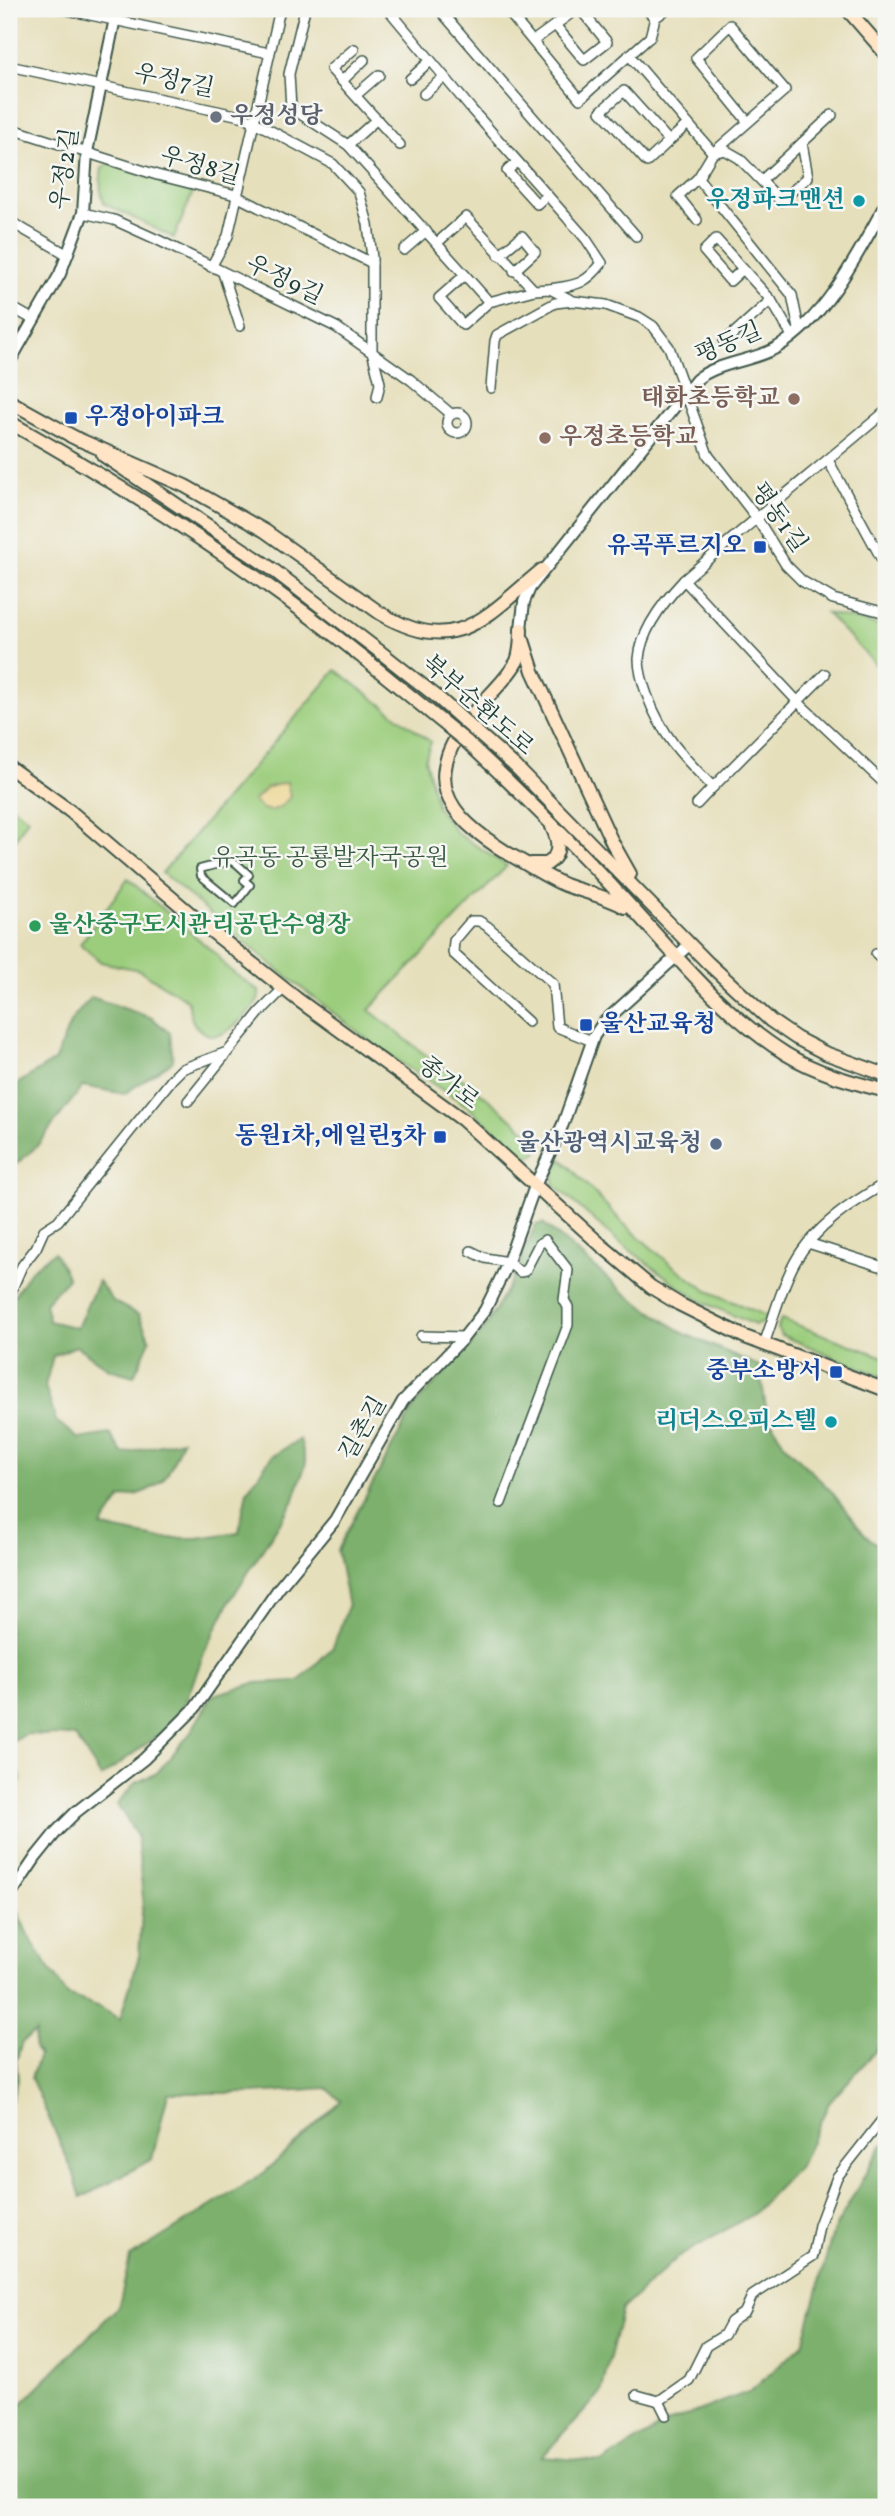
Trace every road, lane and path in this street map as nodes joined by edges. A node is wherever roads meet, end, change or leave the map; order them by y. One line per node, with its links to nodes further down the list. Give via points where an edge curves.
1 (62, 9): 11 (street)
2 (280, 9): 16 (street)
3 (306, 9): 37 (street, via 289,74 291,108)
4 (388, 9): 20 (street)
5 (439, 9): 51 (street)
6 (506, 9): 14 (street)
7 (578, 9): 13 (street); 13 (street, via 607,42 584,60)
8 (646, 9): 12 (street)
9 (667, 9): 12 (street)
10 (847, 9): 17 (main road)
11 (116, 14): 16 (street); 26 (street, 우정2길)
12 (655, 19): 18 (street, via 650,37)
13 (555, 25): 14 (street)
14 (533, 41): 18 (street, via 580,99)
15 (354, 49): 25 (street, via 331,69)
16 (269, 53): 31 (street)
17 (886, 54)
18 (629, 55): 33 (street)
19 (364, 60): 25 (street)
20 (430, 61): 23 (street); 24 (street)
21 (9, 66): 26 (street, 우정7길)
22 (379, 75): 28 (street)
23 (444, 77): 27 (street); 41 (street)
24 (410, 79)
25 (342, 81): 28 (street)
26 (102, 87): 31 (street, 우정7길); 39 (street, 우정2길)
27 (424, 94)
28 (356, 95): 30 (street)
29 (832, 115): 36 (street)
30 (377, 119): 37 (street); 38 (street)
31 (254, 121): 45 (street); 56 (street, 우정7길, via 333,164 359,192)
32 (748, 122): 32 (street, via 785,90 730,25 696,58); 40 (street)
33 (688, 124): 35 (street); 40 (street)
34 (9, 128): 39 (street, 우정8길)
35 (669, 141): 35 (street, via 624,91 601,111 647,162)
36 (802, 143): 43 (street); 43 (street, via 808,177 781,201)
37 (348, 145): 50 (street)
38 (400, 145)
39 (87, 152): 45 (street, 우정8길); 47 (street, 우정2길)
40 (713, 153): 42 (street); 43 (street, via 724,150 739,158)
41 (517, 162): 44 (street); 44 (street, via 507,171 537,204)
42 (698, 178): 48 (street, via 678,196); 70 (street, via 792,295)
43 (762, 180)
44 (547, 195): 62 (street, via 602,263 577,285)
45 (237, 197): 56 (street, 우정8길); 57 (street, via 228,236)
46 (886, 203): 70 (street, 평동길, via 825,304)
47 (83, 213): 55 (street, 우정2길); 57 (street, 우정9길, via 114,220)
48 (697, 220)
49 (9, 221): 55 (street)
50 (426, 230): 52 (street); 53 (street)
51 (636, 236)
52 (437, 243): 54 (street, via 466,217); 61 (street)
53 (404, 250)
54 (499, 255): 59 (street); 59 (street, via 522,236 535,253)
55 (68, 256): 68 (street, 우정2길)
56 (372, 263): 72 (street, 우정7길)
57 (211, 267): 60 (street, 우정9길)
58 (743, 269): 58 (street, via 716,239 704,251 730,281); 64 (street)
59 (514, 271): 63 (street)
60 (223, 273): 69 (street); 72 (street, 우정9길, via 336,327)
61 (465, 275): 66 (street); 66 (street, via 439,298 463,325)
62 (550, 289): 63 (street); 65 (street)
63 (534, 290): 66 (street)
64 (771, 300): 70 (street); 71 (street)
65 (573, 301): 74 (street, via 555,303 498,335); 75 (street, 평동1길, via 623,309 653,327 669,347)
66 (489, 302)
67 (9, 306): 68 (street)
68 (34, 320): 73 (street, 우정2길)
69 (240, 327)
70 (796, 332): 75 (street, 평동길, via 774,349 705,372)
71 (724, 342)
72 (372, 351): 76 (street, 우정7길, via 380,383); 79 (street, 우정9길)
73 (9, 363)
74 (491, 388)
75 (685, 394): 83 (street, 평동1길, via 708,455); 85 (street, 평동길)
76 (377, 397)
77 (9, 401): 81 (main road, 북부순환도로)
78 (886, 412): 82 (street)
79 (451, 414)
80 (9, 422): 95 (main road, 북부순환도로, bridge, via 113,482 311,616 457,734)
81 (71, 436): 85 (main road, via 153,471 265,531 380,613 417,631 439,633 476,624); 98 (main road, 북부순환도로, bridge, via 252,555 379,651 516,767)
82 (828, 460): 83 (street); 84 (street)
83 (755, 517): 86 (street); 87 (street, 평동1길, via 802,581 833,600)
84 (886, 567)
85 (542, 570): 88 (street, 평동길, via 524,603)
86 (684, 580): 90 (street); 93 (street, via 646,633 639,658 659,725)
87 (886, 612)
88 (521, 629): 96 (main road, via 517,660 463,725 444,769 450,802 463,821); 98 (main road, via 533,671 612,842)
89 (825, 674): 90 (street)
90 (799, 703): 92 (street); 93 (street)
91 (9, 767): 104 (main road, 종가로, via 70,811)
92 (886, 785)
93 (713, 787): 94 (street)
94 (697, 804)
95 (548, 821): 96 (main road, via 557,838 555,857 540,866); 99 (main road, 북부순환도로)
96 (524, 862): 99 (main road, via 565,885 613,900)
97 (201, 876): 97 (street, via 200,869 230,861 249,875 244,880 250,885 235,904)
98 (643, 894): 100 (main road, 북부순환도로)
99 (641, 918): 102 (main road, 북부순환도로)
100 (690, 944): 102 (street, 길촌길); 110 (main road, 북부순환도로, via 741,995 788,1032 825,1053)
101 (876, 954): 103 (street)
102 (676, 956): 108 (street, 길촌길, via 603,1023); 111 (main road, 북부순환도로, via 728,1009 788,1055 817,1070)
103 (886, 964)
104 (283, 989): 109 (street); 114 (main road, 종가로, via 463,1120)
105 (547, 1009): 106 (street)
106 (556, 1016): 107 (street, via 553,984 487,926 471,921 454,941 453,953); 108 (street, via 557,1027)
107 (528, 1022)
108 (592, 1041): 114 (street, 길촌길)
109 (227, 1052): 112 (street); 119 (street, via 182,1069 173,1078 58,1221 44,1230)
110 (886, 1075)
111 (886, 1091)
112 (188, 1101)
113 (886, 1183): 115 (street, via 838,1215)
114 (535, 1186): 117 (street, 길촌길); 122 (main road, 종가로, via 651,1287)
115 (808, 1243): 118 (street); 122 (street, via 787,1280)
116 (471, 1251): 117 (street)
117 (508, 1262): 121 (street, 길촌길, via 485,1310); 124 (street, via 525,1271 539,1244 549,1243 568,1270 564,1300 568,1325)
118 (886, 1268)
119 (9, 1296)
120 (421, 1336): 121 (street)
121 (464, 1337): 125 (street, 길촌길, via 403,1401 335,1520 279,1588 195,1708 144,1759 57,1831)
122 (764, 1344): 123 (main road, 종가로)
123 (886, 1390)
124 (501, 1503)
125 (9, 1897)
126 (886, 2115): 128 (street, via 837,2177 813,2256 752,2296 746,2312 731,2322 724,2336 706,2347 689,2380)
127 (637, 2395): 128 (street)
128 (659, 2401): 129 (street)
129 (666, 2415)

